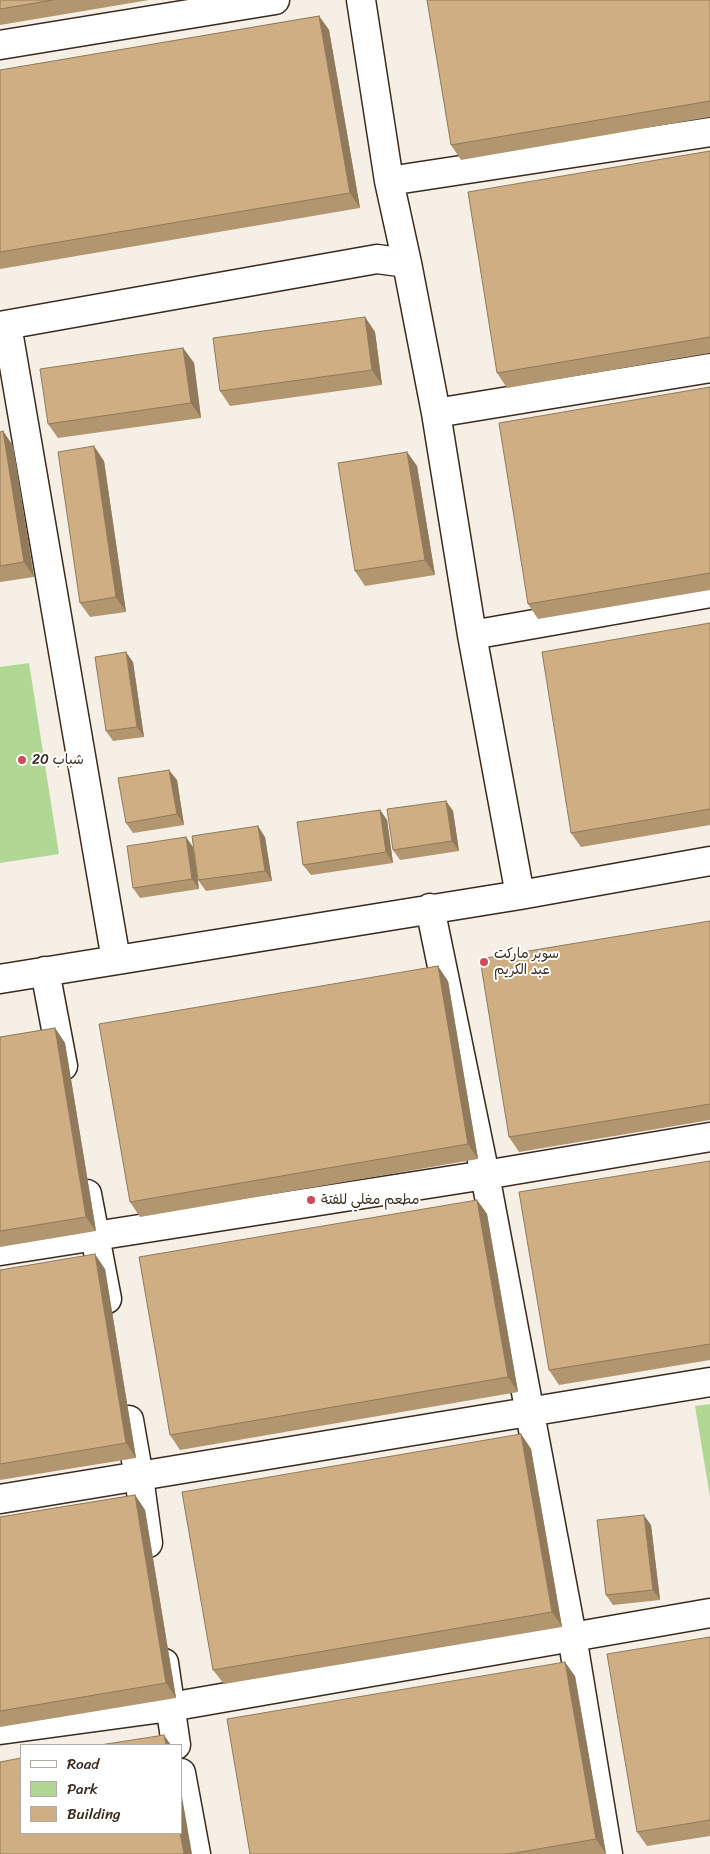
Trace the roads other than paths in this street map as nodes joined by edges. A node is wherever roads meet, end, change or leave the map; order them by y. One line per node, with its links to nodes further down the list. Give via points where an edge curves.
1 (275, 0): 3 (street)
2 (361, 0): 5 (street)
3 (0, 45)
4 (710, 132): 5 (street)
5 (389, 181): 6 (street)
6 (407, 263): 7 (street, via 377,259); 9 (street)
7 (4, 326): 15 (street)
8 (710, 368): 9 (street)
9 (436, 413): 11 (street)
10 (710, 593): 11 (street)
11 (472, 635): 13 (street)
12 (710, 861): 13 (street)
13 (520, 894): 14 (street)
14 (430, 908): 15 (street); 21 (street)
15 (116, 960): 16 (street)
16 (45, 972): 17 (street); 18 (street)
17 (0, 979)
18 (68, 1089)
19 (710, 1137): 21 (street)
20 (82, 1168): 22 (street)
21 (485, 1175): 22 (street); 27 (street)
22 (96, 1237): 23 (street); 24 (street)
23 (0, 1251)
24 (111, 1323)
25 (710, 1382): 27 (street)
26 (125, 1400): 28 (street)
27 (529, 1412): 28 (street); 32 (street)
28 (139, 1477): 29 (street); 30 (street)
29 (0, 1499)
30 (150, 1563)
31 (710, 1612): 32 (street)
32 (572, 1636): 34 (street); 39 (street)
33 (161, 1640): 34 (street)
34 (170, 1707): 35 (street); 36 (street)
35 (0, 1730)
36 (176, 1744)
37 (182, 1777): 38 (street)
38 (196, 1854)
39 (608, 1854)

